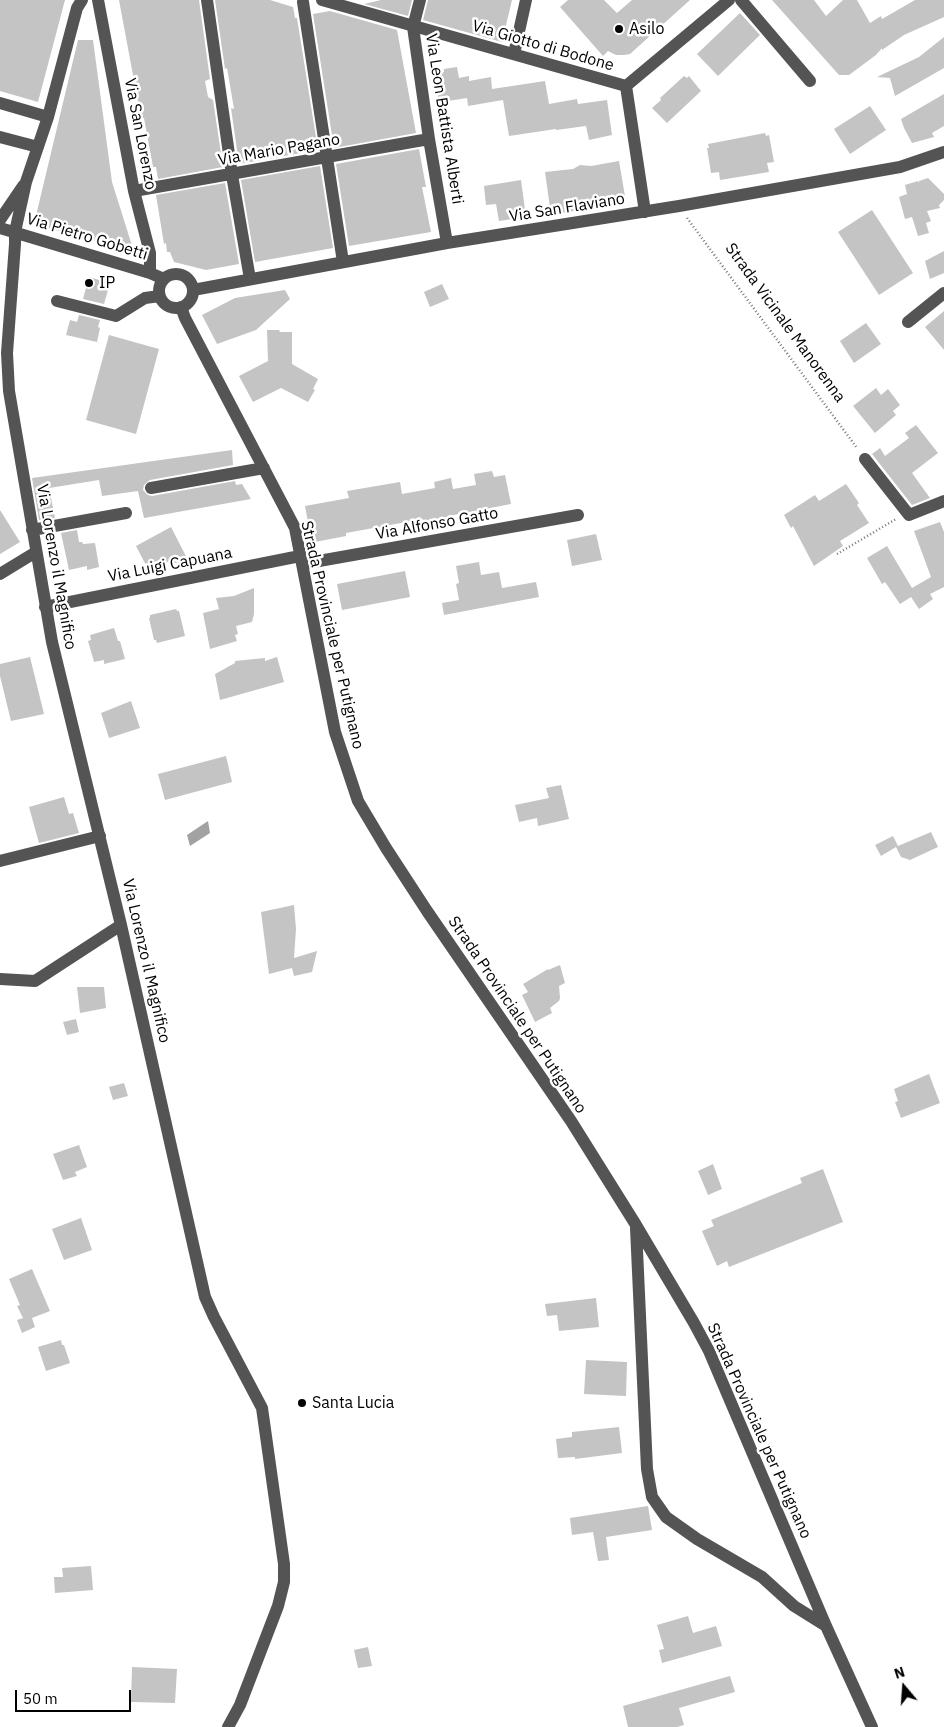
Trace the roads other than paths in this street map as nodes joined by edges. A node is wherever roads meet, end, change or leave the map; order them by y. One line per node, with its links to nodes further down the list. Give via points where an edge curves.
1 (82, 0): 15 (street, Via Lorenzo il Magnifico, via 77,8)
2 (98, 0): 23 (street, Via San Lorenzo)
3 (207, 0): 21 (street)
4 (322, 0): 10 (street, Via Giotto di Bodone)
5 (420, 0): 10 (street, Via Leon Battista Alberti)
6 (526, 0): 11 (street)
7 (729, 0): 13 (street, Via Giotto di Bodone)
8 (741, 0): 12 (street)
9 (301, 1): 20 (street)
10 (413, 26): 11 (street, Via Giotto di Bodone); 17 (street, Via Leon Battista Alberti)
11 (514, 54): 13 (street, Via Giotto di Bodone)
12 (810, 81)
13 (626, 86): 24 (street)
14 (0, 103): 15 (street)
15 (48, 117): 18 (street, Via Lorenzo il Magnifico)
16 (0, 137): 18 (street)
17 (429, 139): 20 (street, Via Mario Pagano); 28 (street, Via Leon Battista Alberti)
18 (38, 146): 22 (street, Via Lorenzo il Magnifico)
19 (944, 152): 24 (street, Via San Flaviano, via 900,167)
20 (327, 158): 21 (street, Via Mario Pagano); 29 (street)
21 (232, 175): 23 (street, Via Mario Pagano); 31 (street)
22 (26, 182): 25 (street, Via Lorenzo il Magnifico); 27 (street, Via Lorenzo il Magnifico)
23 (134, 191): 30 (street, Via San Lorenzo, via 150,253)
24 (645, 212): 28 (street, Via San Flaviano)
25 (0, 220)
26 (0, 228): 27 (street, Via Pietro Gobetti)
27 (15, 232): 30 (street, Via Pietro Gobetti); 45 (street, Via Lorenzo il Magnifico, via 7,353 9,391)
28 (448, 244): 29 (street, Via San Flaviano)
29 (343, 262): 31 (street, Via San Flaviano)
30 (150, 273): 32 (street, Via Pietro Gobetti)
31 (250, 279): 33 (street, Via San Flaviano)
32 (164, 280): 33 (street, via 171,275 184,276); 35 (street)
33 (193, 290): 37 (street, via 191,298)
34 (944, 293): 38 (street)
35 (160, 296): 36 (street, via 145,298 116,316); 37 (street, via 169,306)
36 (58, 301)
37 (182, 307): 40 (street, Strada Provinciale per Putignano)
38 (908, 322)
39 (865, 459): 42 (street, via 909,515)
40 (264, 468): 41 (street); 47 (street, Strada Provinciale per Putignano, via 296,528)
41 (151, 488)
42 (944, 501)
43 (126, 513): 45 (street)
44 (578, 515): 47 (street, Via Alfonso Gatto)
45 (32, 530): 46 (street, Via Lorenzo il Magnifico)
46 (36, 552): 48 (street); 49 (street, Via Lorenzo il Magnifico)
47 (301, 560): 49 (street, Via Luigi Capuana); 54 (street, Strada Provinciale per Putignano, via 335,732 358,801)
48 (0, 574)
49 (45, 607): 50 (street, Via Lorenzo il Magnifico)
50 (100, 836): 51 (street); 52 (street, Via Lorenzo il Magnifico)
51 (0, 861)
52 (121, 925): 53 (street, via 35,981); 56 (street, Via Lorenzo il Magnifico, via 205,1297 262,1408 284,1564 284,1582 278,1606 240,1705)
53 (0, 979)
54 (636, 1226): 55 (street, Strada Provinciale per Putignano, via 709,1351); 55 (street, via 647,1468 652,1497 666,1518 762,1576 794,1606)
55 (826, 1626): 57 (street, Strada Provinciale per Putignano)
56 (228, 1727)
57 (872, 1727)

